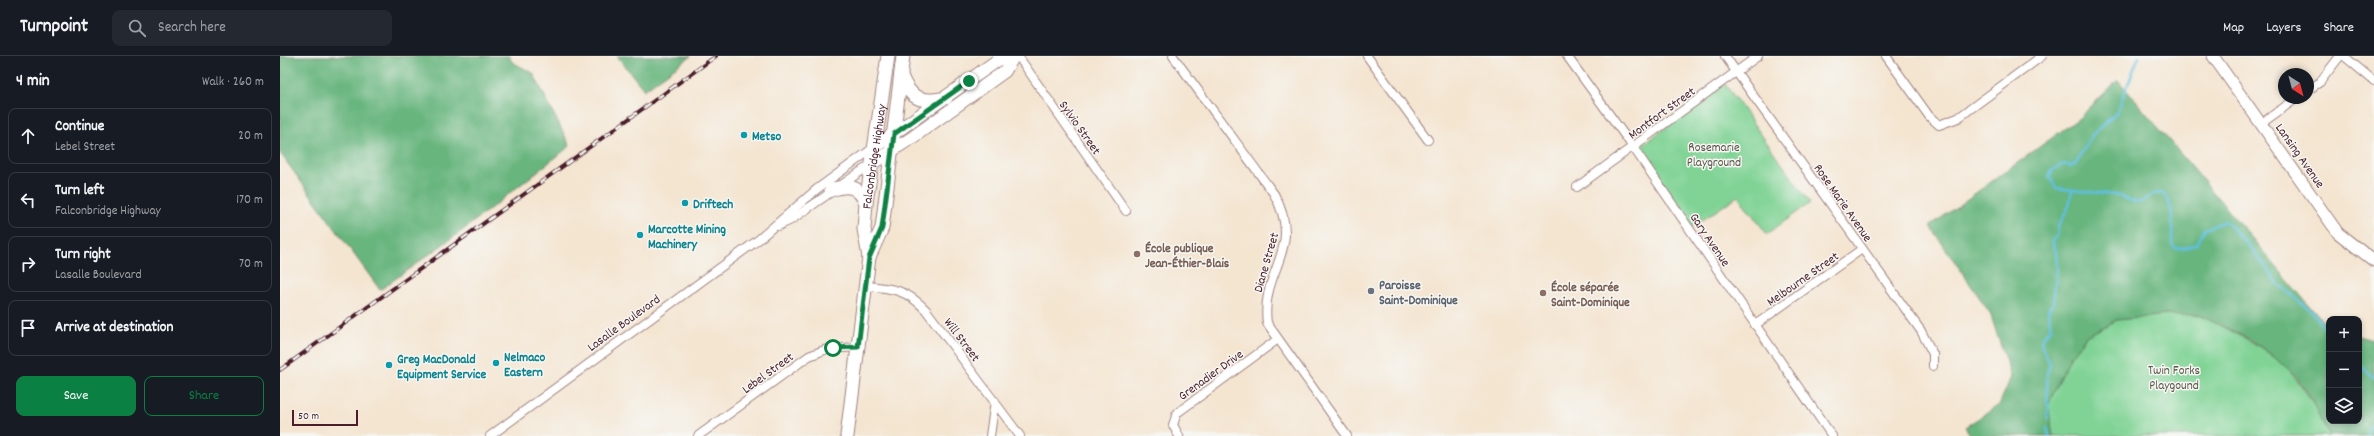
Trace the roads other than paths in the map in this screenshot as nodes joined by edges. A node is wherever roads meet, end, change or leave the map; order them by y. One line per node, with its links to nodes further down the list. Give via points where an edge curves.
1 (888, 56): 25 (main road, Falconbridge Highway)
2 (903, 56): 17 (main road, Falconbridge Highway)
3 (1008, 56): 20 (main road, Lasalle Boulevard, via 998,60)
4 (1014, 56): 27 (main road, Lasalle Boulevard, via 1005,71)
5 (1018, 56): 32 (street, Sylvio Street)
6 (1174, 56): 39 (street, Diane Street, via 1274,194 1284,212 1287,229 1283,251 1269,287 1265,306 1267,323)
7 (1367, 56): 24 (street)
8 (1567, 56): 26 (street, Gary Avenue)
9 (1725, 56): 16 (street, Rose Marie Avenue)
10 (1758, 56): 16 (street, Montfort Street)
11 (1886, 56): 12 (street, via 1939,126 1958,118)
12 (2042, 56)
13 (2213, 56): 22 (street, Lansing Avenue)
14 (2340, 56): 19 (street)
15 (2344, 56): 18 (street)
16 (1736, 72): 26 (street, Montfort Street); 34 (street, Rose Marie Avenue)
17 (901, 76): 20 (main road, via 909,92 914,96 932,101); 23 (main road, Falconbridge Highway)
18 (2374, 81)
19 (2314, 86)
20 (946, 98): 23 (main road, Lasalle Boulevard)
21 (2289, 104): 22 (street)
22 (2262, 123): 36 (street, Lansing Avenue, via 2338,232)
23 (894, 134): 25 (main road, Lasalle Boulevard); 27 (main road, Falconbridge Highway)
24 (1428, 140)
25 (876, 146): 28 (main road, Falconbridge Highway); 33 (street, Lasalle Boulevard, via 817,190)
26 (1633, 147): 29 (street, Montfort Street); 38 (street, Gary Avenue)
27 (892, 151): 28 (main road, Lasalle Boulevard); 35 (main road, Falconbridge Highway, via 882,228)
28 (873, 163): 30 (street, Lasalle Boulevard); 31 (main road, Falconbridge Highway)
29 (1577, 187)
30 (831, 190): 31 (main road, via 842,186 854,187); 33 (street, Lasalle Boulevard, via 791,220)
31 (866, 203): 35 (main road, Falconbridge Highway, via 864,229)
32 (1126, 211)
33 (772, 229): 43 (street, Lasalle Boulevard)
34 (1862, 249): 38 (street, Melbourne Street); 41 (street, Rose Marie Avenue, via 1922,331 1933,354)
35 (869, 258): 37 (main road, Falconbridge Highway)
36 (2374, 261)
37 (866, 286): 40 (main road, Falconbridge Highway); 42 (street, Will Street, via 885,287 914,297)
38 (1755, 325): 50 (street, Gary Avenue)
39 (1278, 339): 48 (street, Grenadier Drive, via 1177,413 1173,425); 49 (street, Diane Street)
40 (858, 347): 44 (street, Lebel Street, via 827,348 809,356); 45 (main road, Falconbridge Highway)
41 (1934, 366)
42 (995, 401): 46 (street); 47 (street, Will Street)
43 (490, 436)
44 (698, 436)
45 (847, 436)
46 (990, 436)
47 (1020, 436)
48 (1179, 436)
49 (1347, 436)
50 (1832, 436)

